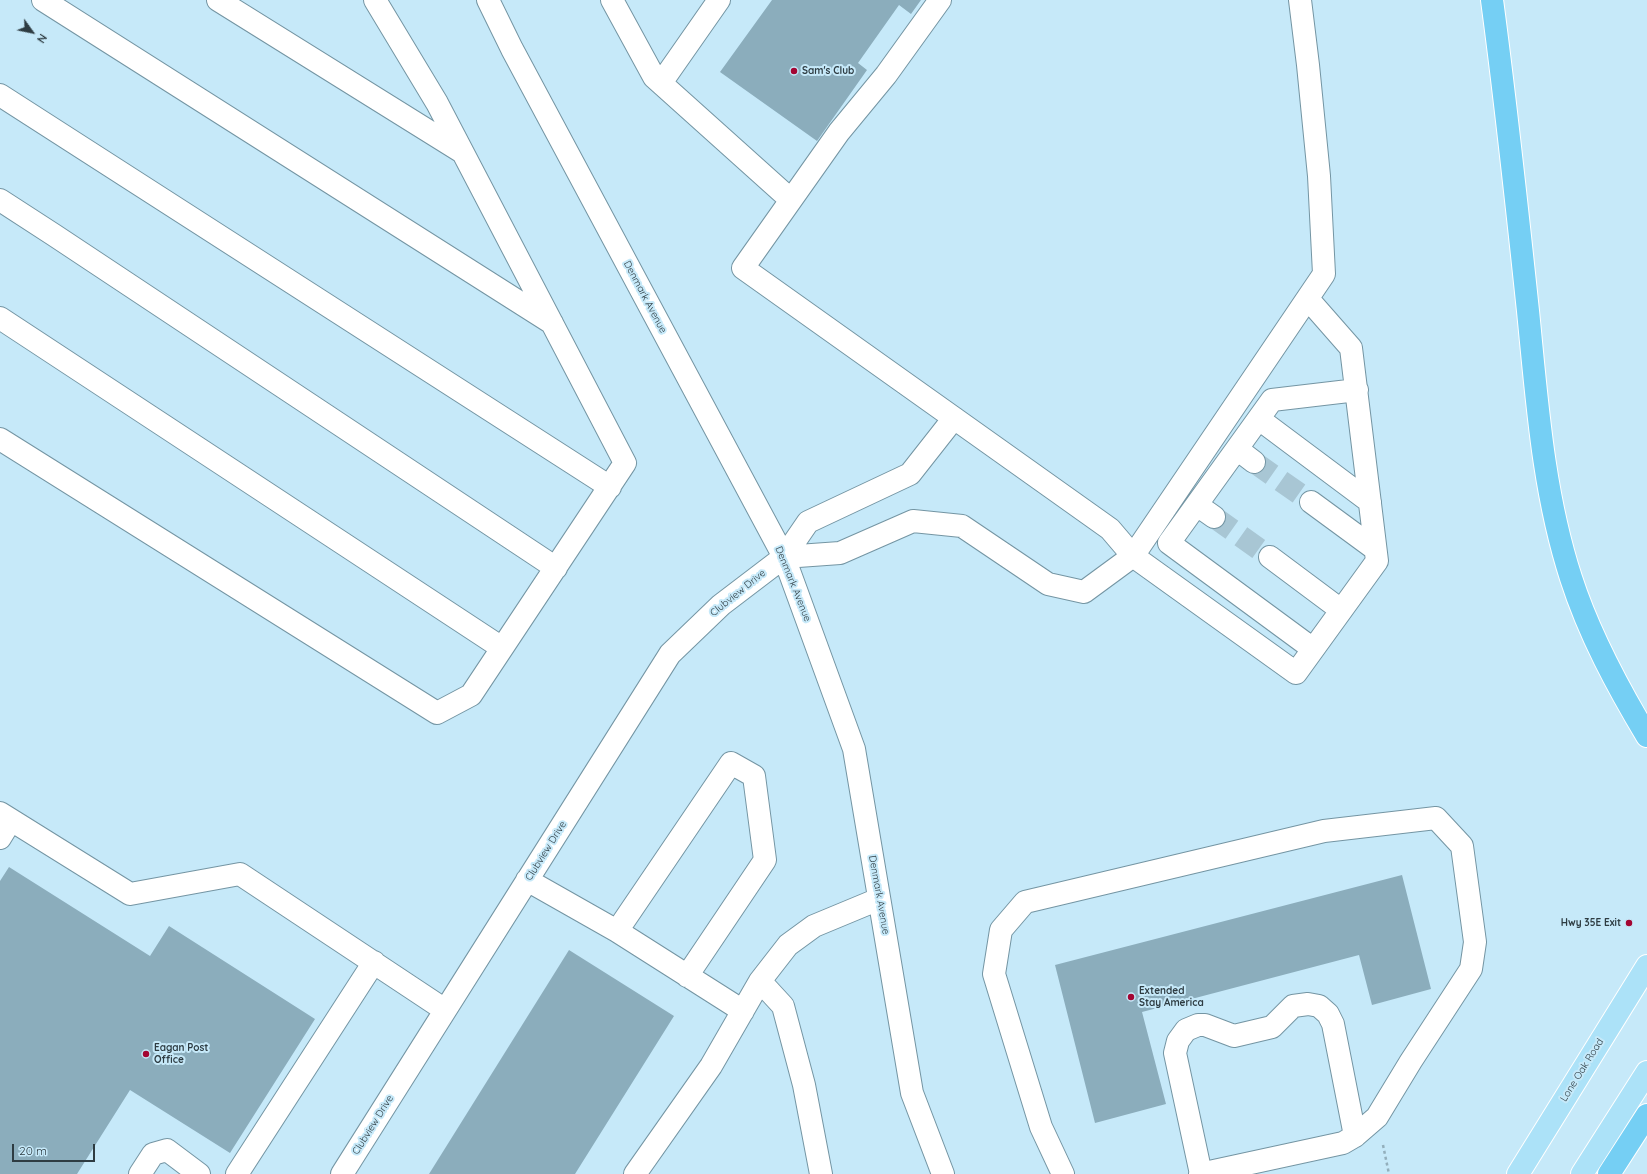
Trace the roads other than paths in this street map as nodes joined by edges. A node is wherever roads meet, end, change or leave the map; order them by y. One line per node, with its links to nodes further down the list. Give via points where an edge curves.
1 (43, 0): 17 (street)
2 (218, 0): 12 (street)
3 (376, 0): 12 (street, via 437,103)
4 (488, 0): 31 (street, Denmark Avenue)
5 (612, 0): 10 (street, via 654,77)
6 (720, 0): 10 (street)
7 (940, 0): 14 (street, via 886,76 839,132)
8 (1300, 0): 15 (street, via 1318,168 1324,274)
9 (1492, 0): 37 (highway, via 1509,134 1541,448 1553,515 1571,579 1593,636 1622,695)
10 (661, 83): 14 (street)
11 (0, 95): 24 (street)
12 (463, 153): 17 (street)
13 (0, 200): 33 (street)
14 (791, 200): 19 (street, via 743,268)
15 (1308, 299): 18 (street, via 1351,348); 30 (street)
16 (0, 318): 35 (street)
17 (553, 323): 24 (street, via 625,463)
18 (1357, 390): 20 (street, via 1272,400); 26 (street)
19 (954, 418): 30 (street, via 1110,529); 31 (street, via 910,474 808,522)
20 (1259, 419): 22 (street); 26 (street)
21 (0, 439): 35 (street, via 437,713 471,695)
22 (1237, 449): 23 (street); 27 (street)
23 (1254, 462)
24 (610, 487): 33 (street)
25 (1311, 502): 29 (street)
26 (1370, 502): 29 (street)
27 (1197, 505): 28 (street); 36 (street, via 1169,543)
28 (1214, 517)
29 (1376, 549): 34 (street, via 1377,561)
30 (1133, 556): 31 (street, via 1084,592 1048,584 962,526 913,521 840,553); 36 (street, via 1296,673)
31 (784, 557): 39 (street, Clubview Drive, via 721,605 670,654); 40 (street, Denmark Avenue, via 854,749)
32 (1270, 557): 34 (street)
33 (556, 568): 35 (street)
34 (1341, 610): 36 (street)
35 (502, 648)
36 (1313, 648)
37 (1647, 736)
38 (4, 824): 42 (street, via 130,894 240,874)
39 (528, 880): 41 (street); 46 (street, Clubview Drive)
40 (879, 899): 45 (street, via 814,926 788,945); 57 (street, Denmark Avenue, via 912,1093)
41 (617, 932): 44 (street); 44 (street, via 731,763 754,776 765,860)
42 (374, 962): 46 (street); 53 (street)
43 (1647, 966): 60 (main road, Lone Oak Road)
44 (687, 976): 47 (street)
45 (760, 981): 47 (street); 56 (street, via 783,1006 804,1085)
46 (445, 1010): 54 (street, Clubview Drive)
47 (742, 1011): 55 (street, via 711,1066)
48 (1647, 1072): 61 (main road)
49 (1647, 1115): 62 (highway)
50 (1355, 1136): 58 (street, via 1377,1117 1471,969 1475,942 1462,846 1436,818 1324,831 1025,902 1001,930 994,974 1041,1127); 59 (street, via 1343,1142); 59 (street, via 1333,1024 1328,1014 1319,1006 1293,1006 1272,1027 1234,1036 1198,1024 1186,1030 1178,1041 1175,1053)
51 (140, 1174): 52 (street, via 153,1154 167,1150)
52 (199, 1174)
53 (237, 1174)
54 (342, 1174)
55 (635, 1174)
56 (821, 1174)
57 (943, 1174)
58 (1063, 1174)
59 (1200, 1174)
60 (1518, 1174)
61 (1582, 1174)
62 (1609, 1174)

